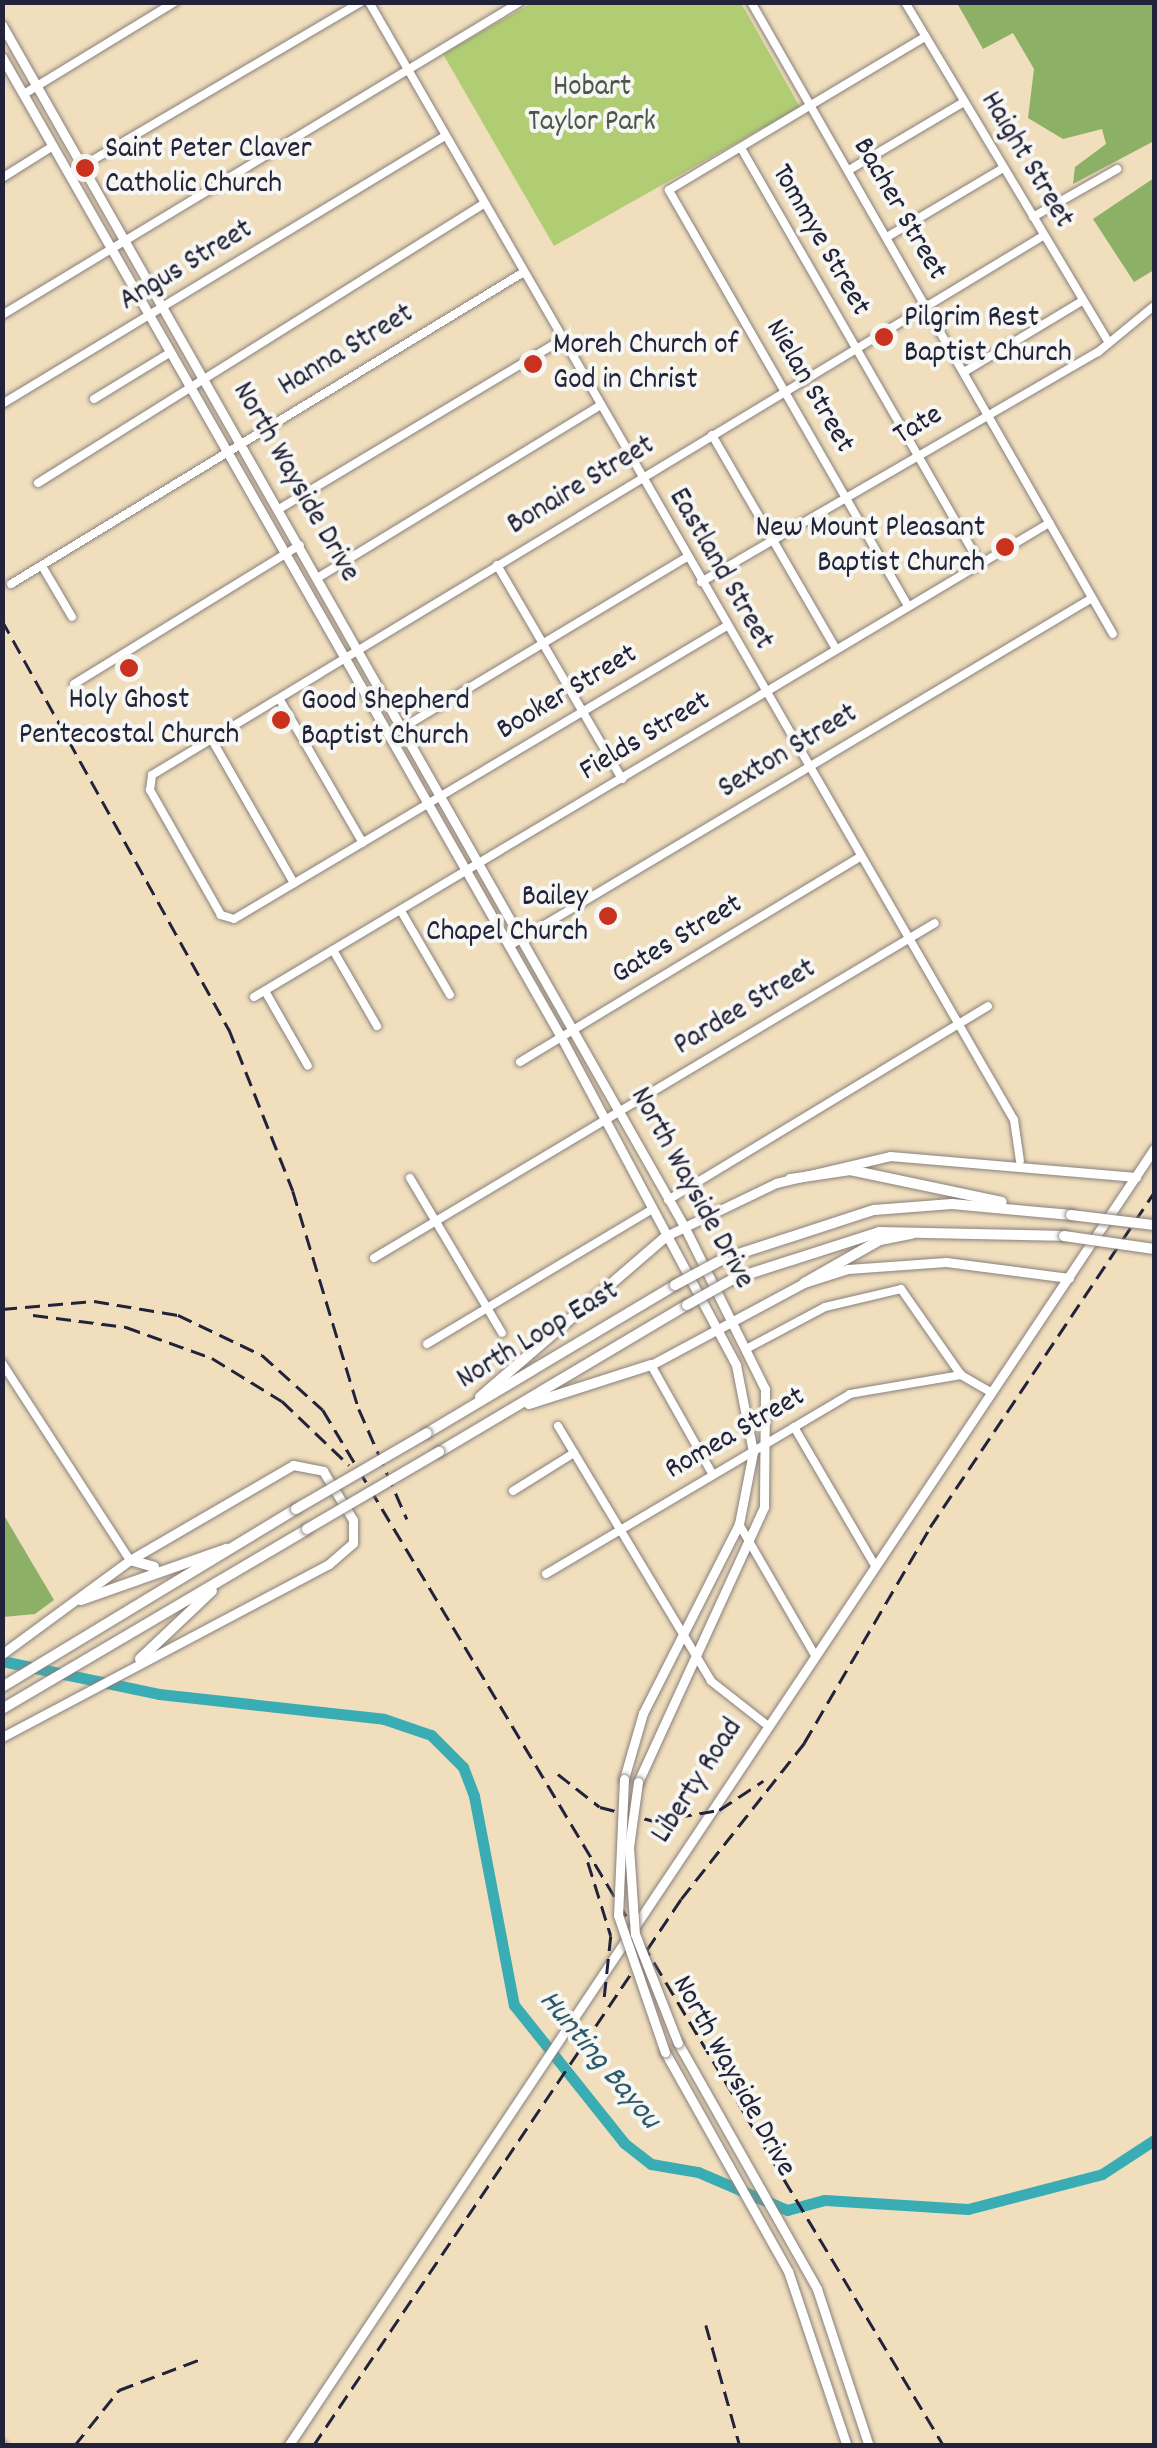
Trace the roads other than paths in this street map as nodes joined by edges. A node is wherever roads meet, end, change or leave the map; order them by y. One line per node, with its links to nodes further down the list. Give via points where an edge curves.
1 (175, 2): 11 (street)
2 (361, 2): 18 (street)
3 (369, 2): 10 (street, Eastland Street)
4 (520, 2): 10 (street)
5 (751, 2): 14 (street, Bacher Street)
6 (905, 2): 8 (street, Haight Street)
7 (4, 31): 11 (main road, North Wayside Drive)
8 (925, 37): 13 (street, Haight Street); 14 (street)
9 (2, 56): 12 (main road, North Wayside Drive)
10 (408, 70): 15 (street, Eastland Street); 26 (street)
11 (38, 86): 12 (street); 18 (main road, North Wayside Drive)
12 (24, 94): 16 (main road, North Wayside Drive)
13 (964, 102): 19 (street, Haight Street); 21 (street)
14 (812, 106): 17 (street); 21 (street, Bacher Street)
15 (445, 136): 24 (street, Eastland Street); 34 (street, Angus Street)
16 (54, 146): 22 (main road, North Wayside Drive); 23 (street)
17 (740, 148): 39 (street, Tommye Street); 44 (street, Nielan Street, via 669,190)
18 (84, 166): 22 (street); 26 (main road, North Wayside Drive)
19 (1003, 168): 25 (street, Haight Street); 28 (street)
20 (1117, 169): 25 (street)
21 (848, 170): 28 (street, Bacher Street)
22 (69, 174): 29 (main road, North Wayside Drive)
23 (2, 178)
24 (485, 203): 30 (street, Eastland Street); 42 (street)
25 (1033, 217): 27 (street, Haight Street)
26 (125, 236): 29 (street); 34 (main road, North Wayside Drive)
27 (1043, 236): 31 (street, Haight Street); 32 (street, Bonaire Street)
28 (888, 237): 32 (street, Bacher Street)
29 (112, 248): 35 (main road, North Wayside Drive); 36 (street)
30 (524, 272): 37 (street, Eastland Street); 50 (street, Hanna Street)
31 (1082, 301): 38 (street, Haight Street); 41 (street, Tate)
32 (927, 306): 39 (street, Bonaire Street); 41 (street, Bacher Street)
33 (1154, 306): 38 (street, Tate)
34 (164, 307): 35 (street, Angus Street); 42 (main road, North Wayside Drive)
35 (150, 315): 40 (main road, North Wayside Drive); 46 (street, Angus Street)
36 (2, 316)
37 (561, 340): 47 (street, Eastland Street); 56 (street)
38 (1108, 342): 48 (street, Tate)
39 (855, 349): 44 (street, Bonaire Street); 52 (street, Tommye Street)
40 (171, 352): 43 (main road, North Wayside Drive); 45 (street)
41 (964, 372): 48 (street, Bacher Street)
42 (204, 374): 43 (street); 50 (main road, North Wayside Drive)
43 (193, 391): 51 (main road, North Wayside Drive); 54 (street)
44 (784, 391): 49 (street, Bonaire Street); 55 (street, Nielan Street)
45 (94, 398)
46 (2, 404)
47 (599, 406): 53 (street, Eastland Street); 65 (street)
48 (986, 412): 52 (street, Tate); 57 (street, Bacher Street)
49 (712, 435): 53 (street, Bonaire Street); 58 (street)
50 (242, 442): 51 (street, Hanna Street); 56 (main road, North Wayside Drive)
51 (229, 454): 60 (main road, North Wayside Drive); 64 (street, Hanna Street)
52 (916, 455): 55 (street, Tate); 62 (street, Tommye Street)
53 (641, 478): 61 (street, Eastland Street); 63 (street, Bonaire Street)
54 (38, 483)
55 (844, 498): 58 (street, Tate); 69 (street, Nielan Street)
56 (280, 508): 59 (main road, North Wayside Drive)
57 (1049, 523): 62 (street, Fields Street); 68 (street, Bacher Street)
58 (773, 540): 66 (street, Tate); 75 (street)
59 (300, 546): 60 (street); 65 (main road, North Wayside Drive)
60 (286, 555): 76 (main road, North Wayside Drive); 77 (street)
61 (686, 558): 66 (street, Eastland Street); 73 (street)
62 (980, 564): 69 (street, Fields Street)
63 (497, 565): 73 (street); 74 (street, Bonaire Street)
64 (42, 566): 67 (street, Hanna Street); 70 (street)
65 (319, 578): 74 (main road, North Wayside Drive)
66 (701, 582): 71 (street, Eastland Street)
67 (11, 584)
68 (1092, 598): 72 (street, Bacher Street); 84 (street, Sexton Street)
69 (908, 606): 75 (street, Fields Street)
70 (72, 617)
71 (725, 627): 78 (street, Eastland Street); 80 (street, Booker Street)
72 (1113, 634)
73 (543, 644): 80 (street); 81 (street)
74 (359, 649): 76 (street, Bonaire Street); 81 (main road, North Wayside Drive)
75 (836, 649): 78 (street, Fields Street)
76 (346, 660): 79 (street, Bonaire Street); 82 (main road, North Wayside Drive)
77 (74, 684)
78 (764, 693): 84 (street, Eastland Street); 85 (street, Fields Street)
79 (280, 700): 83 (street, Bonaire Street); 88 (street)
80 (583, 711): 85 (street); 86 (street, Booker Street)
81 (404, 726): 82 (street); 86 (main road, North Wayside Drive)
82 (389, 736): 87 (main road, North Wayside Drive)
83 (212, 740): 92 (street); 94 (street, Bonaire Street, via 148,782)
84 (806, 768): 89 (street, Eastland Street); 96 (street, Sexton Street)
85 (622, 780): 90 (street, Fields Street)
86 (440, 796): 87 (street, Booker Street); 90 (main road, North Wayside Drive)
87 (428, 804): 88 (street, Booker Street); 91 (main road, North Wayside Drive)
88 (363, 842): 92 (street, Booker Street)
89 (858, 858): 97 (street, Eastland Street); 106 (street, Gates Street)
90 (477, 863): 91 (street, Fields Street); 96 (main road, North Wayside Drive)
91 (466, 870): 93 (street, Fields Street); 98 (main road, North Wayside Drive)
92 (294, 883): 94 (street, Booker Street)
93 (401, 910): 99 (street, Fields Street); 101 (street)
94 (227, 920)
95 (935, 923): 97 (street, Pardee Street)
96 (520, 939): 98 (street, Sexton Street); 106 (main road, North Wayside Drive)
97 (905, 940): 104 (street, Eastland Street); 110 (street, Pardee Street)
98 (509, 946): 107 (main road, North Wayside Drive)
99 (333, 950): 100 (street, Fields Street); 105 (street)
100 (265, 991): 102 (street, Fields Street); 109 (street)
101 (450, 995)
102 (254, 997)
103 (988, 1006): 104 (street)
104 (956, 1025): 113 (street, Eastland Street, via 1014,1120); 117 (street)
105 (377, 1026)
106 (572, 1031): 107 (street, Gates Street); 110 (main road, North Wayside Drive)
107 (561, 1038): 108 (street, Gates Street); 111 (main road, North Wayside Drive)
108 (520, 1062)
109 (308, 1066)
110 (619, 1112): 111 (street, Pardee Street); 117 (main road, North Wayside Drive)
111 (604, 1120): 119 (main road, North Wayside Drive); 120 (street, Pardee Street)
112 (1154, 1149): 114 (main road, Liberty Road)
113 (1020, 1161): 114 (main road); 116 (main road, via 890,1156)
114 (1136, 1177): 127 (main road, Liberty Road)
115 (410, 1178): 120 (street)
116 (790, 1179): 118 (highway, via 879,1173); 122 (main road)
117 (668, 1200): 122 (main road, North Wayside Drive)
118 (1027, 1208): 121 (highway, North Loop East, bridge); 139 (highway, North Loop East, bridge, via 874,1210 723,1259)
119 (653, 1209): 124 (main road, North Wayside Drive); 129 (street)
120 (437, 1221): 126 (street, Pardee Street); 129 (street)
121 (1154, 1225)
122 (684, 1226): 124 (main road); 130 (main road, North Wayside Drive)
123 (952, 1227): 125 (highway, North Loop East, bridge); 128 (highway, via 880,1240); 140 (highway, North Loop East, bridge, via 849,1237 733,1279)
124 (668, 1234): 131 (main road, North Wayside Drive); 139 (highway)
125 (1154, 1248)
126 (374, 1258)
127 (1069, 1278): 128 (main road, via 900,1261); 138 (main road, Liberty Road)
128 (804, 1282): 130 (main road)
129 (487, 1308): 132 (street); 133 (street)
130 (735, 1323): 131 (main road); 134 (main road, North Wayside Drive)
131 (722, 1330): 136 (main road); 144 (main road, North Wayside Drive, via 748,1403)
132 (502, 1333)
133 (427, 1344)
134 (748, 1348): 137 (street, via 825,1307 901,1288); 143 (main road, North Wayside Drive)
135 (2, 1362): 152 (street)
136 (651, 1365): 140 (highway); 146 (street)
137 (961, 1375): 138 (street); 142 (street, Romea Street, via 873,1384)
138 (991, 1392): 153 (main road, Liberty Road)
139 (474, 1404): 151 (highway, North Loop East, bridge)
140 (514, 1410): 156 (highway, North Loop East, bridge)
141 (558, 1426): 145 (street)
142 (794, 1427): 143 (street, Romea Street); 153 (street)
143 (770, 1440): 144 (street, Romea Street); 150 (main road, North Wayside Drive)
144 (753, 1452): 146 (street, Romea Street); 148 (main road, North Wayside Drive)
145 (574, 1453): 147 (street); 149 (street)
146 (712, 1475): 149 (street, Romea Street)
147 (513, 1491)
148 (739, 1524): 150 (street); 158 (main road, North Wayside Drive)
149 (620, 1529): 155 (street, Romea Street); 158 (street)
150 (752, 1544): 160 (street); 161 (main road, North Wayside Drive)
151 (240, 1545): 154 (highway); 163 (highway, North Loop East)
152 (130, 1560): 154 (highway); 157 (main road); 162 (main road, via 300,1463 327,1475 356,1528 350,1547 329,1564)
153 (874, 1564): 160 (main road, Liberty Road)
154 (165, 1566): 157 (highway)
155 (546, 1574)
156 (228, 1576): 162 (highway); 164 (highway, North Loop East)
157 (81, 1600): 159 (main road)
158 (682, 1635): 161 (street); 168 (main road, North Wayside Drive, bridge, via 642,1713 624,1779 618,1915 632,1978 666,2052 766,2222)
159 (2, 1654)
160 (815, 1655): 165 (main road, Liberty Road)
161 (695, 1656): 165 (street, via 711,1681); 169 (main road, North Wayside Drive, bridge, via 638,1782 628,1864 636,1934 678,2043 790,2232)
162 (140, 1660): 166 (main road)
163 (6, 1685)
164 (2, 1709)
165 (767, 1724): 167 (main road, Liberty Road)
166 (2, 1737)
167 (288, 2446)
168 (847, 2446)
169 (869, 2446)

